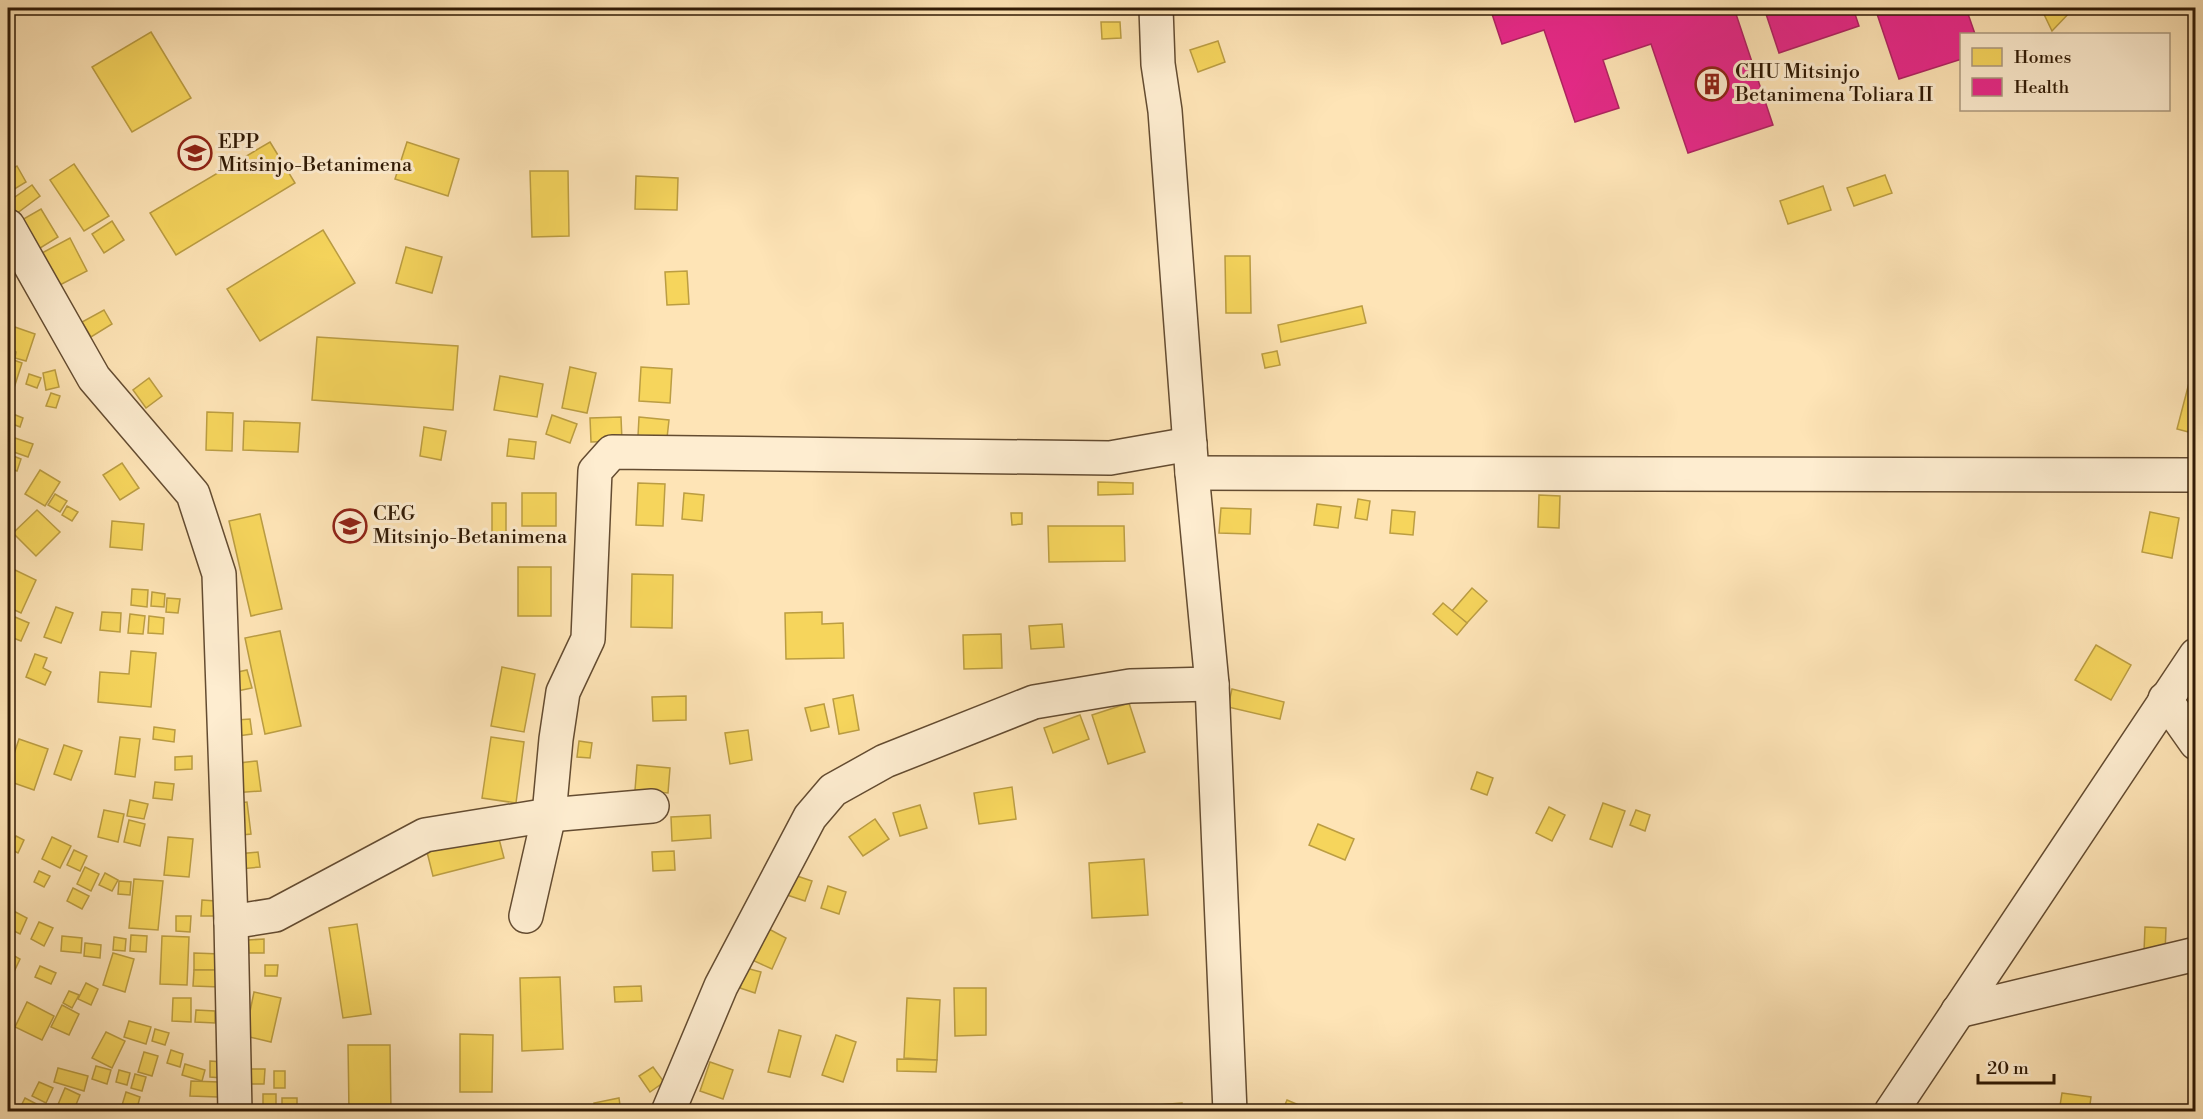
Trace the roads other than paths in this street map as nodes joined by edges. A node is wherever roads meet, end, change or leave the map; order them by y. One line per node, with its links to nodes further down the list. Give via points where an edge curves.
1 (1156, 8): 3 (street)
2 (8, 226): 12 (street, via 94,378 193,494 219,574)
3 (1191, 458): 4 (street); 6 (street); 10 (street, via 612,452 595,471 588,639 563,692)
4 (2196, 475)
5 (2196, 655): 7 (street)
6 (1212, 684): 16 (street, via 1130,686 1034,702 885,760 833,790 810,817 721,986); 17 (street)
7 (2165, 699): 8 (street); 14 (street)
8 (2196, 743)
9 (652, 806): 10 (street)
10 (549, 815): 11 (street); 12 (street, via 425,835 274,915)
11 (526, 916)
12 (231, 922): 15 (street)
13 (2196, 954): 14 (street)
14 (1958, 1011): 18 (street)
15 (235, 1112)
16 (668, 1112)
17 (1230, 1112)
18 (1891, 1112)

